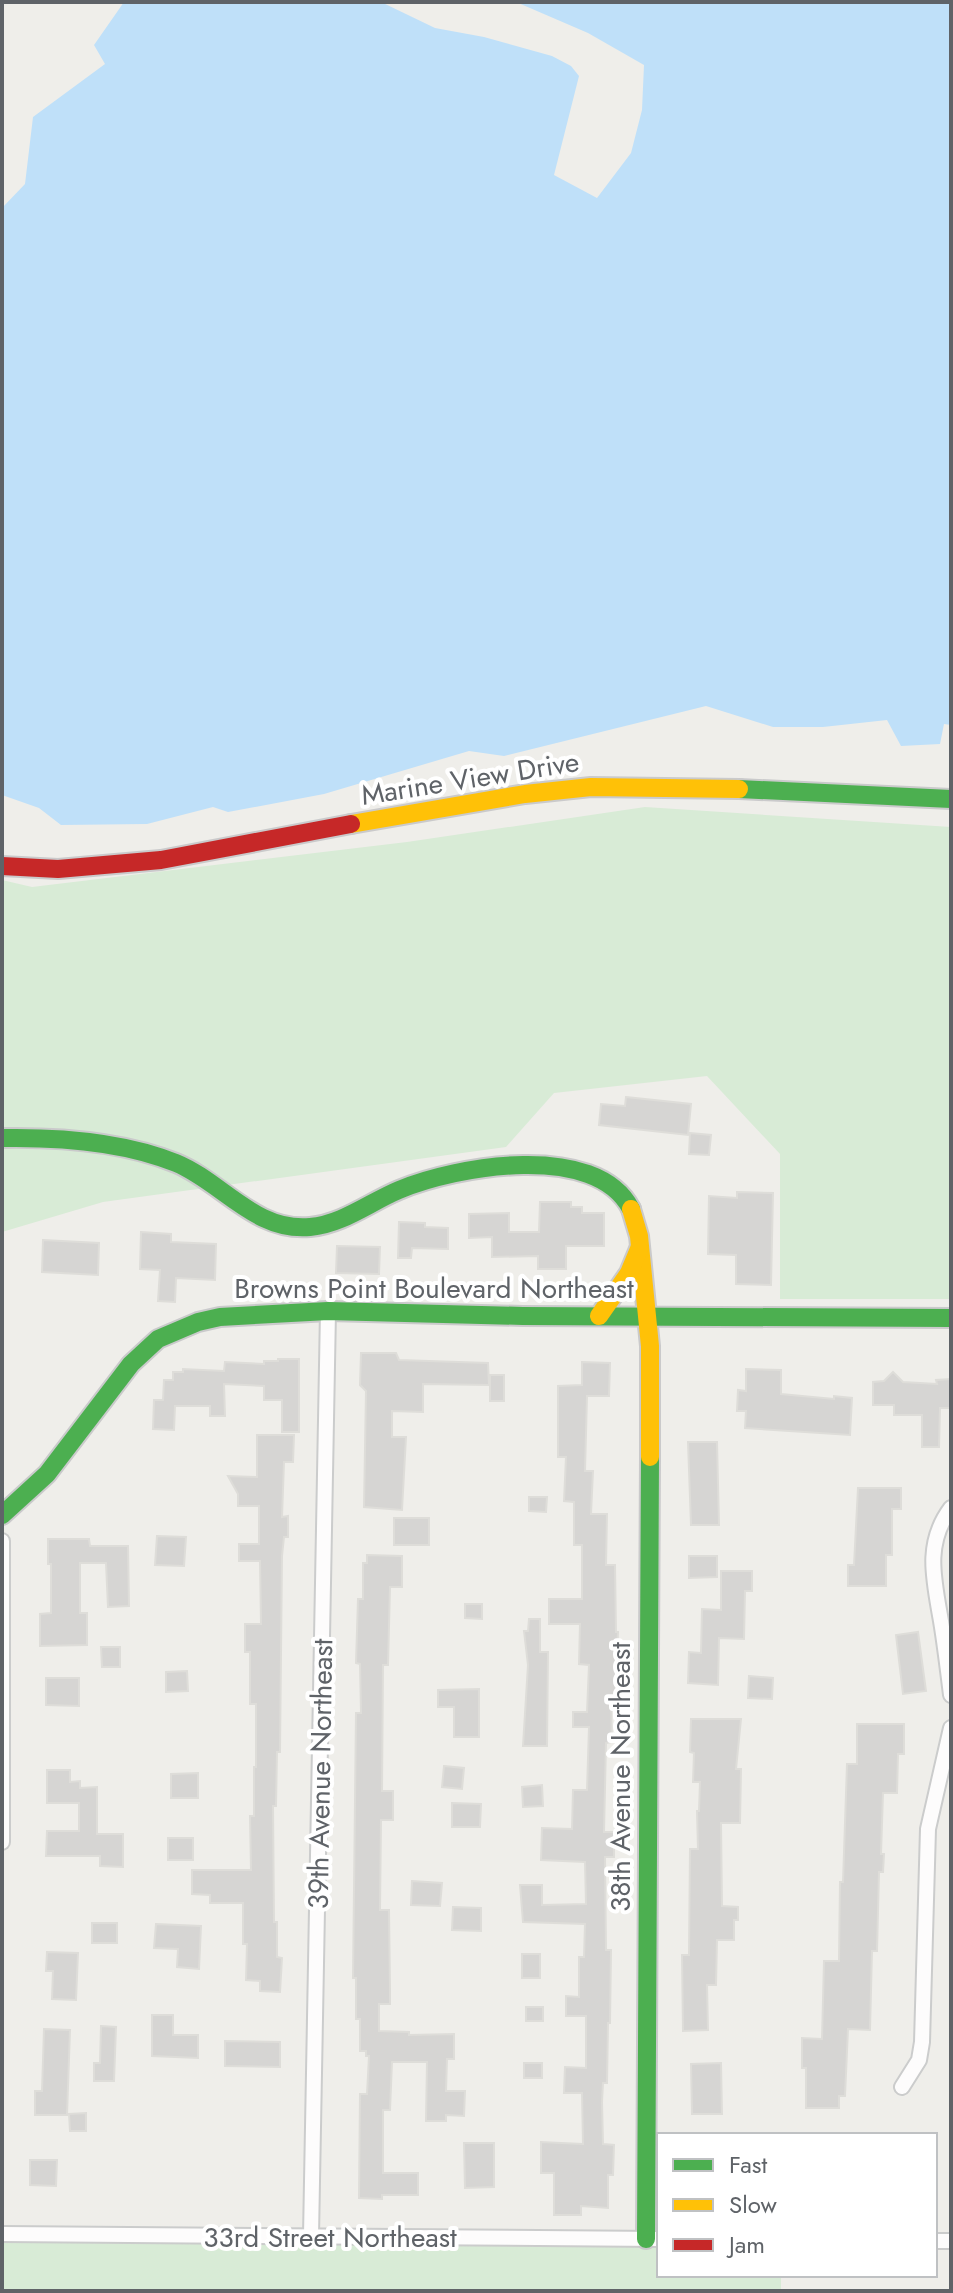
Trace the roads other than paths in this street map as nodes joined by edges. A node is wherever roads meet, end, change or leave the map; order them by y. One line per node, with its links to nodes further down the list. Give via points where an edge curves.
1 (951, 799): 2 (street, Marine View Drive, via 591,787 387,817 161,860 58,869)
2 (2, 866)
3 (2, 1138): 4 (street, 38th Avenue Northeast, via 105,1145 172,1161 257,1218 303,1228 337,1219 432,1177 518,1166 576,1171 592,1175 625,1199)
4 (640, 1246): 6 (street, via 629,1273); 7 (street, 38th Avenue Northeast)
5 (328, 1311): 6 (street, Browns Point Boulevard Northeast); 10 (street, Browns Point Boulevard Northeast, via 220,1317 158,1339 131,1364 47,1474); 17 (street, 39th Avenue Northeast)
6 (599, 1316): 7 (street, Browns Point Boulevard Northeast)
7 (647, 1316): 8 (street, Browns Point Boulevard Northeast); 18 (street, 38th Avenue Northeast)
8 (951, 1318)
9 (951, 1508): 12 (street, via 933,1554)
10 (2, 1515)
11 (2, 1541): 14 (street)
12 (951, 1695)
13 (951, 1728): 15 (street, via 928,1829 922,2042 919,2060)
14 (2, 1842)
15 (902, 2087)
16 (2, 2234): 17 (street, 33rd Street Northeast)
17 (311, 2236): 18 (street, 33rd Street Northeast)
18 (653, 2239)

